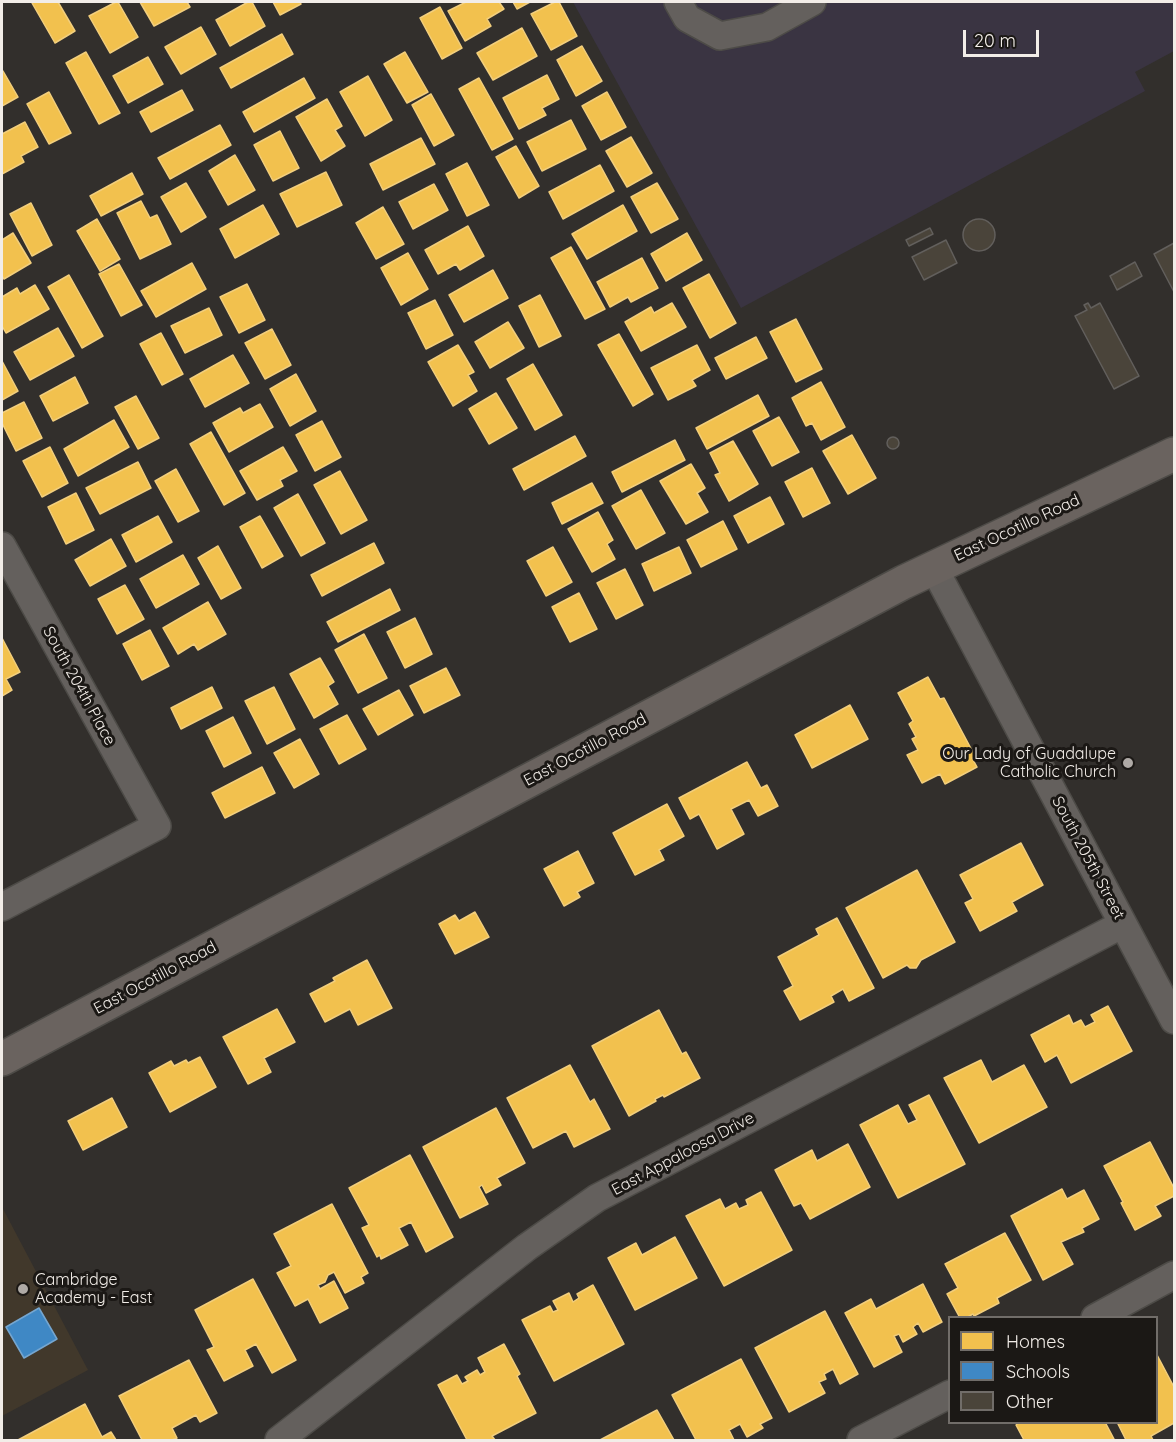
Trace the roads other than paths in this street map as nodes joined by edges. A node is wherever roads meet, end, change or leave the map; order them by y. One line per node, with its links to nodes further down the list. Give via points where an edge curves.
1 (678, 2): 2 (street, via 687,18 720,36 767,27)
2 (812, 2)
3 (1174, 454): 5 (main road, East Ocotillo Road)
4 (2, 546): 6 (street, South 204th Place, via 157,826)
5 (934, 568): 7 (street, South 205th Street); 9 (main road, East Ocotillo Road)
6 (2, 908)
7 (1123, 924): 8 (street, South 205th Street); 13 (street, East Appaloosa Drive, via 597,1198 527,1247)
8 (1174, 1020)
9 (2, 1059)
10 (1174, 1275): 11 (street)
11 (1097, 1316)
12 (948, 1395): 14 (street)
13 (279, 1440)
14 (861, 1440)

